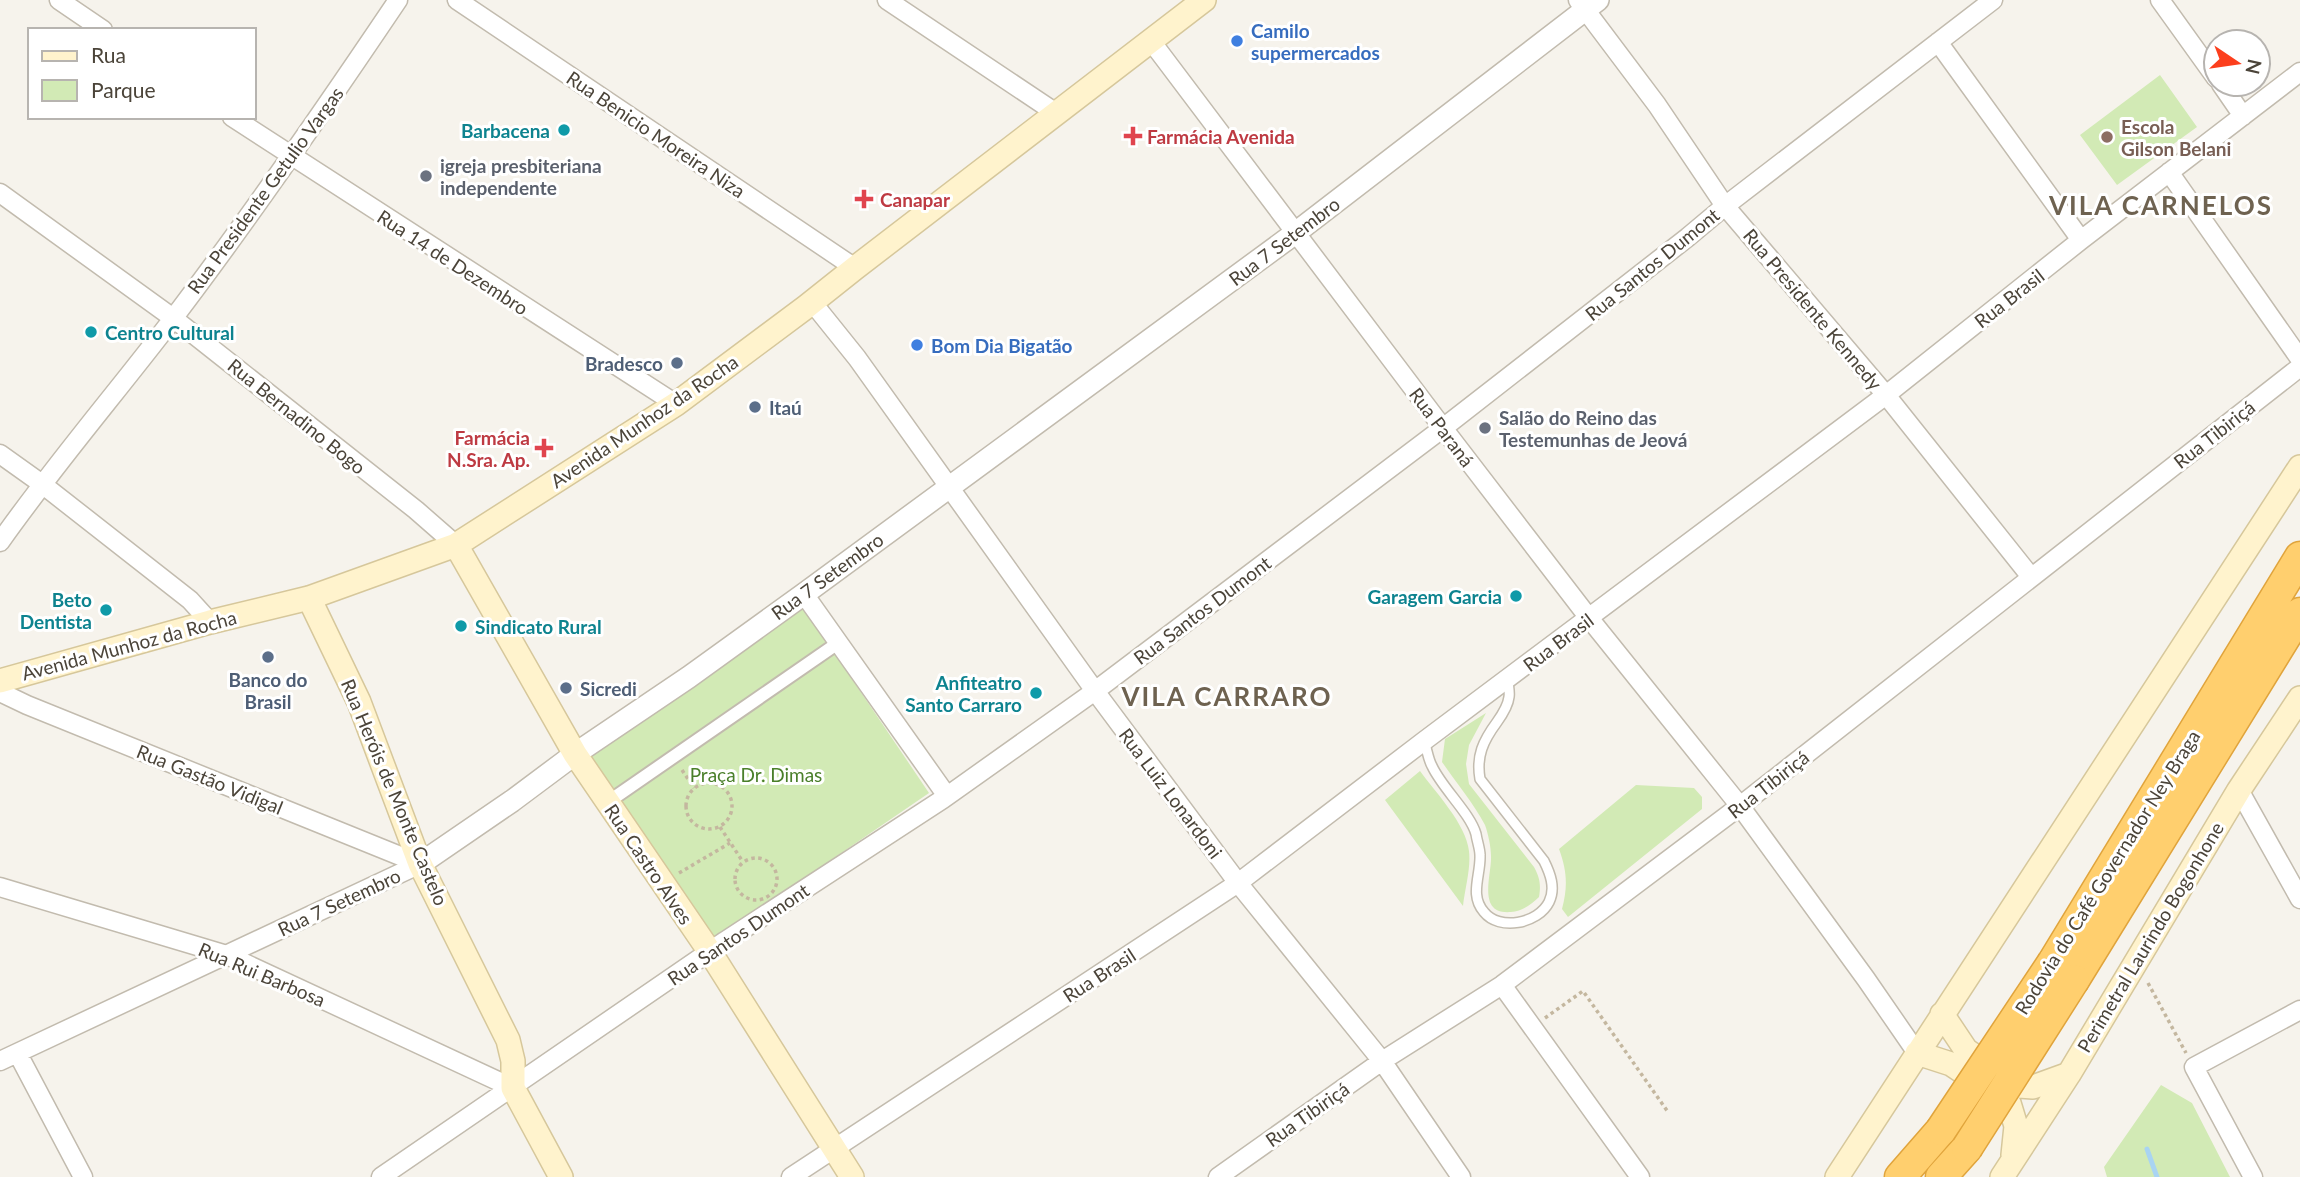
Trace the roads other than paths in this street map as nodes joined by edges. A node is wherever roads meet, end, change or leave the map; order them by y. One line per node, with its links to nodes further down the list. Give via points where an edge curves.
1 (60, 0): 9 (street)
2 (398, 0): 18 (street, Rua Presidente Getulio Vargas)
3 (457, 0): 24 (street, Rua Benicio Moreira Niza)
4 (887, 0): 15 (street)
5 (1204, 0): 10 (main road, Avenida Munhoz da Rocha)
6 (1993, 0): 11 (street, Rua Santos Dumont)
7 (2160, 0): 12 (street)
8 (1587, 4): 21 (street, Rua Presidente Kennedy); 22 (street, Rua 7 Setembro)
9 (100, 28)
10 (1151, 41): 15 (main road, Avenida Munhoz da Rocha); 22 (street, Rua Paraná)
11 (1938, 42): 21 (street, Rua Santos Dumont); 23 (street)
12 (2202, 58)
13 (2300, 72): 16 (street, Rua Brasil)
14 (2231, 98): 16 (street)
15 (1056, 113): 24 (main road, Avenida Munhoz da Rocha)
16 (2243, 116): 19 (street, Rua Brasil)
17 (235, 119): 18 (street, Rua 14 de Dezembro)
18 (292, 158): 26 (street, Rua Presidente Getulio Vargas); 30 (street, Rua 14 de Dezembro)
19 (2169, 172): 23 (street, Rua Brasil); 27 (street)
20 (0, 193): 26 (street, Rua Bernadino Bogo)
21 (1725, 206): 29 (street, Rua Presidente Kennedy); 31 (street, Rua Santos Dumont)
22 (1294, 234): 31 (street, Rua Paraná); 35 (street, Rua 7 Setembro)
23 (2081, 240): 29 (street, Rua Brasil)
24 (855, 268): 25 (main road, Avenida Munhoz da Rocha)
25 (813, 302): 30 (main road, Avenida Munhoz da Rocha); 35 (street, Rua Luiz Lonardoni)
26 (173, 318): 34 (street, Rua Presidente Getulio Vargas); 37 (street, Rua Bernadino Bogo)
27 (2300, 359)
28 (2300, 367): 39 (street, Rua Tibiriçá)
29 (1886, 396): 39 (street, Rua Presidente Kennedy); 43 (street, Rua Brasil)
30 (676, 404): 37 (main road, Avenida Munhoz da Rocha)
31 (1443, 429): 43 (street, Rua Paraná); 48 (street, Rua Santos Dumont)
32 (0, 454): 34 (street)
33 (2300, 467): 66 (main road)
34 (41, 484): 36 (street, Rua Presidente Getulio Vargas); 44 (street, via 190,600)
35 (950, 487): 40 (street, Rua 7 Setembro); 48 (street, Rua Luiz Lonardoni)
36 (0, 542)
37 (456, 545): 41 (main road, Avenida Munhoz da Rocha); 52 (main road, Rua Castro Alves)
38 (2300, 557): 63 (highway, Rodovia do Café Governador Ney Braga)
39 (2031, 577): 56 (street, Rua Tibiriçá)
40 (804, 594): 45 (street); 52 (street, Rua 7 Setembro)
41 (309, 598): 44 (main road, Avenida Munhoz da Rocha); 57 (main road, Rua Heróis de Monte Castelo, via 359,702)
42 (2300, 613): 63 (highway, Rodovia do Café Governador Ney Braga)
43 (1589, 618): 46 (street, Rua Brasil); 56 (street, Rua Paraná)
44 (210, 622): 47 (main road, Avenida Munhoz da Rocha)
45 (838, 643): 54 (street); 55 (street)
46 (1508, 680): 51 (street, Rua Brasil); 51 (lane, via 1510,697 1505,711 1480,749 1478,764 1480,779 1550,874 1549,903 1539,913 1527,920 1499,923 1483,911 1476,892 1480,856 1475,830 1432,767)
47 (0, 681)
48 (1095, 691): 54 (street, Rua Santos Dumont); 58 (street, Rua Luiz Lonardoni)
49 (0, 692): 57 (street, Rua Gastão Vidigal)
50 (2300, 698): 53 (main road, Perimetral Laurindo Bogonhone)
51 (1424, 741): 58 (street, Rua Brasil)
52 (575, 754): 55 (main road, Rua Castro Alves); 57 (street, Rua 7 Setembro)
53 (2238, 790): 60 (street); 71 (main road, Perimetral Laurindo Bogonhone)
54 (947, 796): 61 (street, Rua Santos Dumont)
55 (608, 802): 61 (main road, Rua Castro Alves)
56 (1740, 806): 64 (street, Rua Tibiriçá); 67 (street, Rua Paraná)
57 (420, 863): 62 (street, Rua 7 Setembro); 72 (main road, Rua Heróis de Monte Castelo, via 508,1040)
58 (1238, 883): 70 (street, Rua Luiz Lonardoni); 73 (street, Rua Brasil)
59 (0, 887): 62 (street, Rua Rui Barbosa)
60 (2300, 899)
61 (710, 952): 72 (street, Rua Santos Dumont); 73 (main road, Rua Castro Alves)
62 (227, 955): 68 (street, Rua 7 Setembro); 72 (street, Rua Rui Barbosa)
63 (2064, 971): 84 (highway, Rodovia do Café Governador Ney Braga, bridge); 85 (highway, Rodovia do Café Governador Ney Braga, bridge, via 1967,1148)
64 (1502, 985): 70 (street, Rua Tibiriçá); 82 (street)
65 (2300, 1010): 86 (street, via 2194,1067)
66 (1942, 1014): 67 (main road); 71 (main road, via 1966,1050 2019,1086 2033,1087)
67 (1917, 1053): 74 (main road, via 1951,1064 2009,1103 2017,1126); 83 (main road)
68 (18, 1054): 69 (street, Rua 7 Setembro); 75 (street)
69 (0, 1061)
70 (1382, 1061): 80 (street, Rua Tibiriçá); 81 (street, Rua Luiz Lonardoni)
71 (2068, 1074): 74 (main road, Perimetral Laurindo Bogonhone)
72 (513, 1087): 76 (street, Rua Santos Dumont); 77 (main road, Rua Heróis de Monte Castelo)
73 (835, 1149): 78 (street, Rua Brasil); 79 (main road, Rua Castro Alves)
74 (2007, 1169)
75 (83, 1177)
76 (381, 1177)
77 (561, 1177)
78 (791, 1177)
79 (852, 1177)
80 (1218, 1177)
81 (1461, 1177)
82 (1640, 1177)
83 (1838, 1177)
84 (1900, 1177)
85 (1941, 1177)
86 (2253, 1177)

